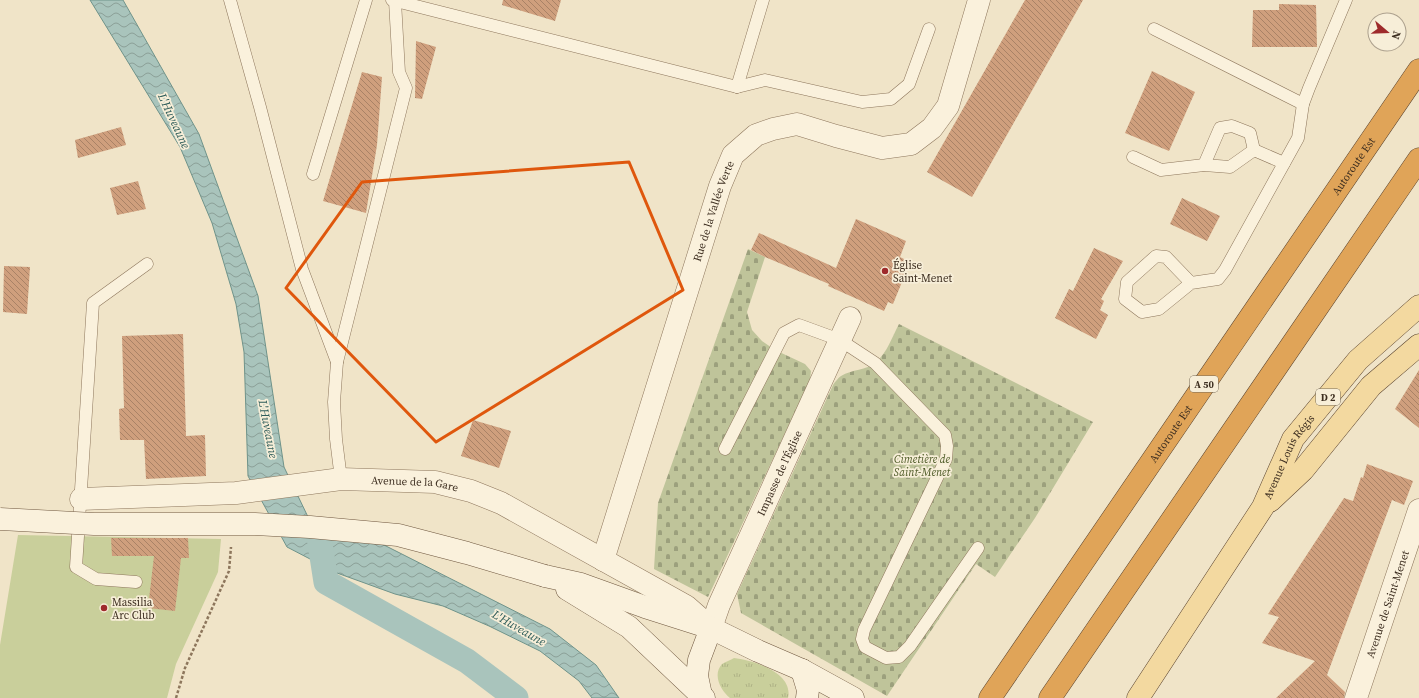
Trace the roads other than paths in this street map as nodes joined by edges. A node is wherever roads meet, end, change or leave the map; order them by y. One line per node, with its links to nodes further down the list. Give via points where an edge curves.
1 (230, 0): 24 (lane, via 302,269)
2 (366, 0): 17 (lane)
3 (394, 0): 10 (lane); 24 (lane, via 399,72 406,88)
4 (763, 0): 10 (lane)
5 (979, 0): 32 (street, Rue de la Vallée Verte, via 948,106 932,128 911,144 882,148 797,124 756,135 733,155 720,186)
6 (1346, 0): 11 (lane)
7 (929, 29): 10 (lane, via 909,84 891,99 862,102 765,80)
8 (1154, 29): 11 (lane)
9 (1419, 70): 40 (highway, Autoroute Est / A 50)
10 (737, 87)
11 (1303, 104): 15 (lane, via 1298,138)
12 (1254, 150): 15 (lane); 16 (lane, via 1230,167); 16 (lane, via 1250,134 1232,126 1220,128)
13 (1133, 157): 16 (lane, via 1161,170)
14 (1419, 159): 41 (highway)
15 (1284, 163): 19 (lane, via 1225,270 1218,279)
16 (1204, 165)
17 (314, 174)
18 (147, 264): 27 (lane, via 94,303)
19 (1191, 283): 19 (lane, via 1160,308 1142,312 1125,298 1127,282 1156,256 1166,257)
20 (1419, 306): 28 (main road, Avenue Louis Régis / D 2, via 1358,360 1293,439)
21 (850, 318): 22 (street, Impasse de l'Église)
22 (840, 340): 25 (lane, via 799,325 784,333); 31 (lane, via 875,363 945,435 947,446 946,459 864,630 862,639 865,647 886,658 899,657 910,646); 35 (street, Impasse de l'Église, via 719,605)
23 (1419, 345): 28 (main road, Avenue Louis Régis / D 2, via 1371,386 1303,470)
24 (338, 362): 26 (lane, via 334,402)
25 (725, 449)
26 (342, 479): 27 (street, Avenue de la Gare, via 245,492); 32 (street, Avenue de la Gare, via 436,482 471,490 501,503)
27 (81, 499): 34 (lane, via 76,567 96,579)
28 (1263, 507): 42 (main road, Avenue Louis Régis / D 2)
29 (1419, 510): 43 (street, Avenue de Saint-Menet)
30 (0, 519): 33 (street, bridge, via 94,524 255,524 398,535)
31 (978, 548)
32 (603, 560): 35 (street, Avenue de la Gare, via 686,606)
33 (545, 576): 35 (street, via 581,584 645,608); 37 (street, via 629,627)
34 (136, 582)
35 (711, 628): 36 (street); 37 (street, Impasse de l'Église, via 699,660 697,676)
36 (802, 670): 38 (street, via 808,690); 39 (street)
37 (702, 697)
38 (807, 698)
39 (853, 698)
40 (990, 698)
41 (1050, 698)
42 (1138, 698)
43 (1356, 698)

